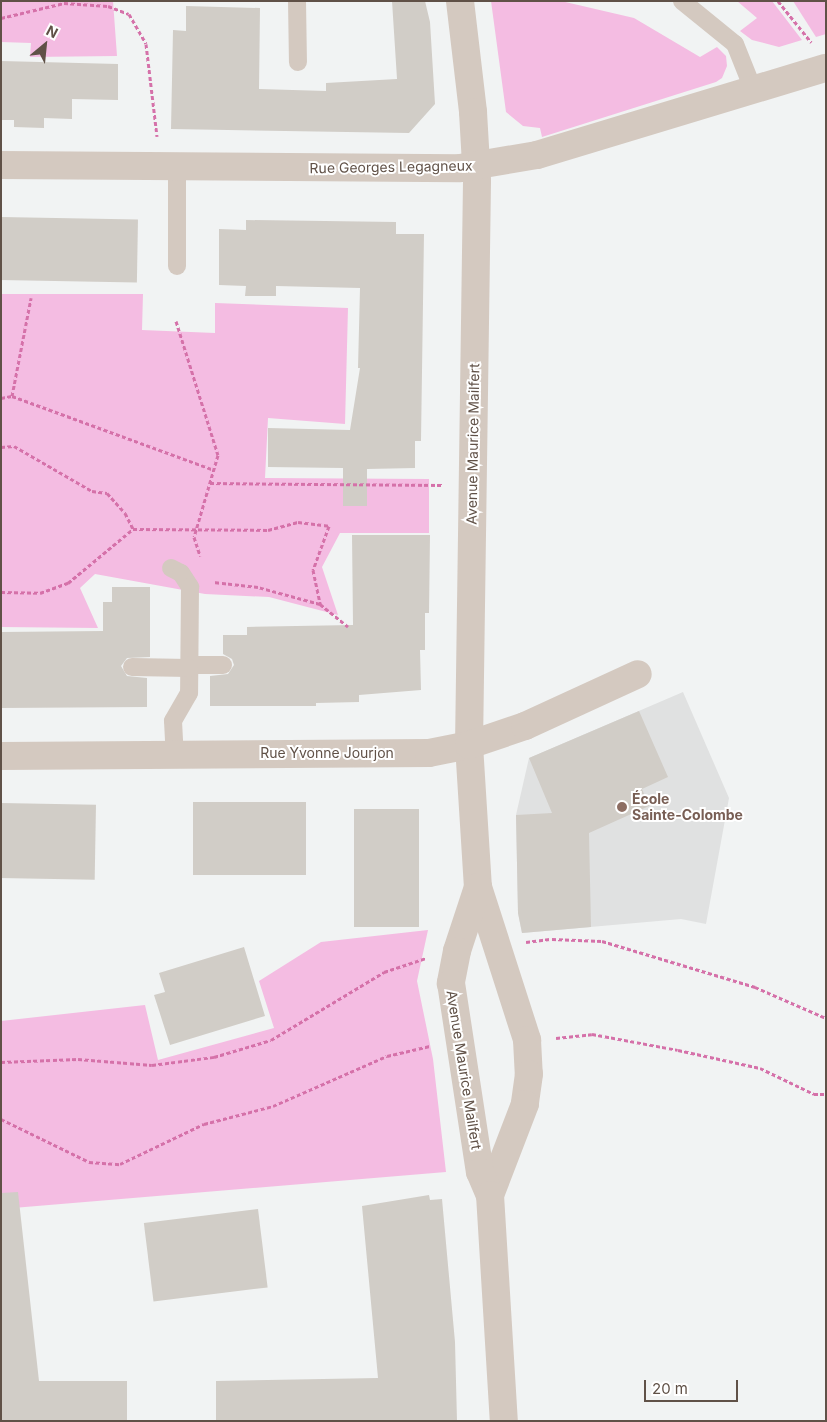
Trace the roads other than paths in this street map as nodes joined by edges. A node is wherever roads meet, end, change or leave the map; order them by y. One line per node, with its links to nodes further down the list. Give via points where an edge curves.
1 (297, 1): 4 (lane)
2 (460, 1): 8 (street, Avenue Maurice Mailfert)
3 (682, 1): 6 (lane, via 735,44)
4 (298, 62)
5 (825, 68): 6 (street, Rue Georges Legagneux)
6 (753, 88): 8 (street, Rue Georges Legagneux, via 537,155)
7 (1, 165): 9 (street, Rue Georges Legagneux)
8 (476, 166): 9 (street, Rue Georges Legagneux); 16 (street, Avenue Maurice Mailfert)
9 (177, 168): 10 (lane)
10 (177, 266)
11 (171, 568): 13 (lane, via 181,573 190,588)
12 (223, 665): 13 (lane)
13 (189, 666): 14 (lane); 17 (lane, via 189,693 173,721)
14 (132, 667)
15 (638, 674): 16 (street, Rue Yvonne Jourjon, via 525,726)
16 (470, 745): 17 (street, Rue Yvonne Jourjon, via 429,753); 19 (street, Avenue Maurice Mailfert)
17 (175, 755): 18 (street, Rue Yvonne Jourjon)
18 (1, 756)
19 (478, 887): 20 (street, Avenue Maurice Mailfert, via 457,951 451,984 480,1172); 20 (street, Avenue Maurice Mailfert, via 527,1040 529,1074 525,1104)
20 (490, 1195): 21 (street, Avenue Maurice Mailfert)
21 (504, 1421)

